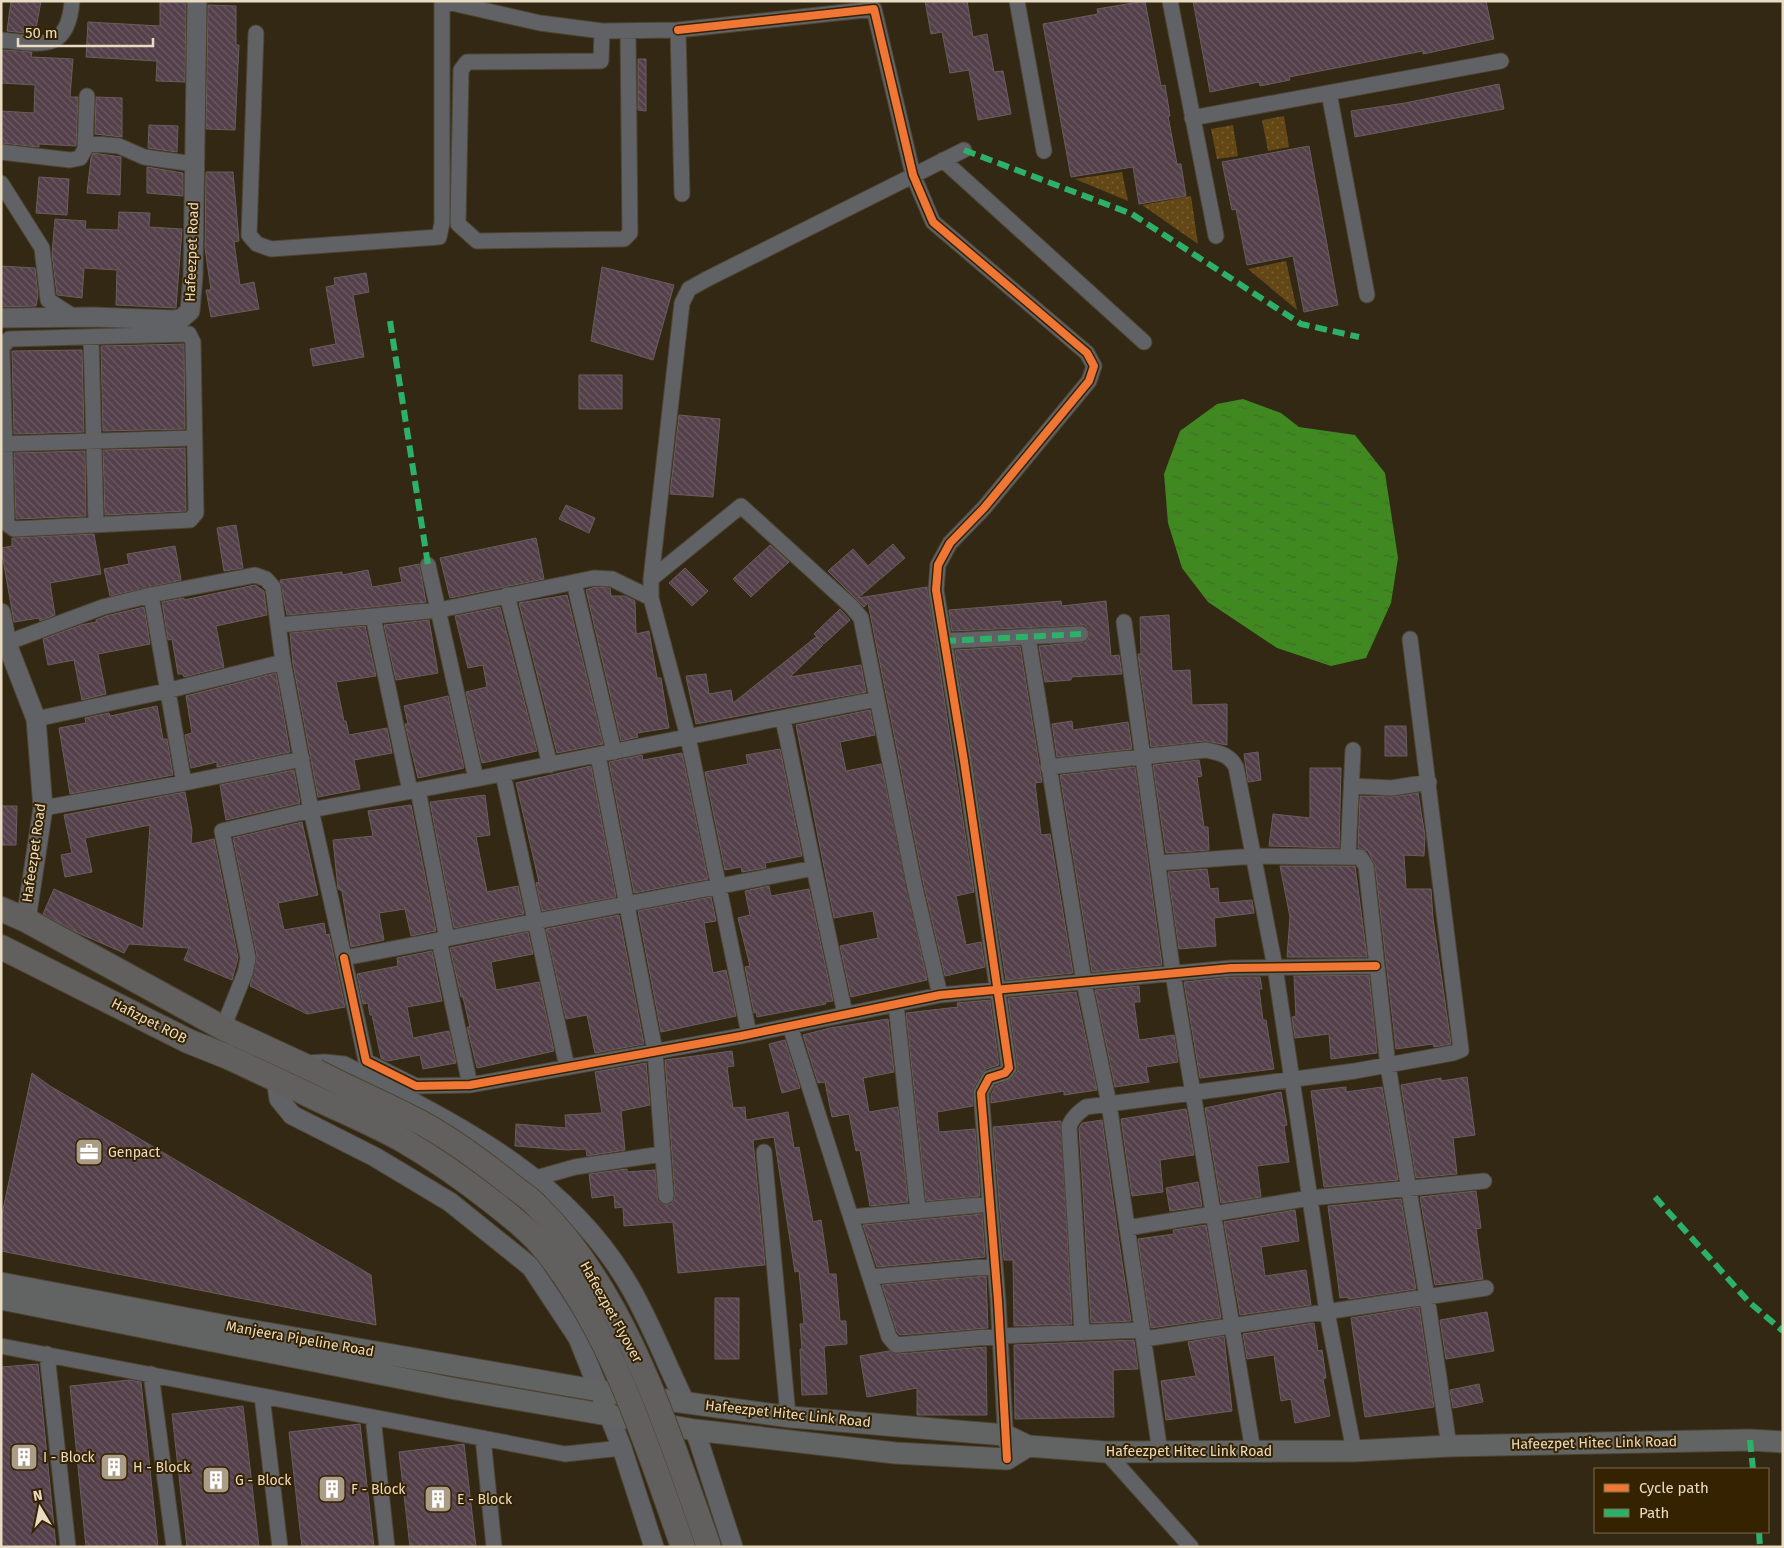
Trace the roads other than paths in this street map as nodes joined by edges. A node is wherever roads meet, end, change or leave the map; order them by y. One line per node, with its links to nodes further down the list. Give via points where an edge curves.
1 (72, 1): 11 (street, via 68,25 58,38 44,44)
2 (197, 1): 21 (street, Hafeezpet Road)
3 (442, 1): 8 (street, via 540,23); 10 (street, via 442,214 439,237 271,249 257,244 250,235)
4 (1170, 1): 15 (street)
5 (1021, 2): 19 (street)
6 (873, 5): 7 (street); 22 (street)
7 (678, 30): 9 (street); 24 (street)
8 (602, 31): 9 (street); 9 (street, via 601,61 467,62 461,70 458,224 476,241 624,239 630,233)
9 (628, 32)
10 (256, 33)
11 (1, 40)
12 (1501, 60): 13 (street)
13 (1329, 93): 15 (street); 26 (street)
14 (87, 96): 16 (street)
15 (1192, 118): 25 (street)
16 (85, 143): 18 (street, via 80,158 70,160); 21 (street, via 119,146 144,157)
17 (964, 150): 20 (street)
18 (1, 152)
19 (1044, 152)
20 (943, 160): 22 (street); 30 (street)
21 (194, 164): 27 (street, Hafeezpet Road, via 190,311 181,319 174,320)
22 (913, 175): 37 (street, via 689,289 682,303); 49 (street, via 933,222 1088,353 1094,366 1089,381 984,508 950,543 938,565 936,590)
23 (1, 183): 27 (street, via 42,248 48,300)
24 (682, 194)
25 (1216, 236)
26 (1367, 295)
27 (74, 317): 28 (street, Hafeezpet Road)
28 (1, 318)
29 (91, 337): 31 (street, via 9,339); 32 (street, via 189,334 193,342); 33 (street)
30 (1144, 342)
31 (2, 348): 34 (street)
32 (194, 438): 33 (street); 35 (street, via 196,513 190,520)
33 (94, 442): 34 (street); 35 (street)
34 (3, 444): 35 (street, via 9,527)
35 (96, 524)
36 (428, 565): 42 (street)
37 (652, 579): 41 (street); 54 (street, via 741,506 861,618)
38 (574, 582): 40 (street); 41 (street, via 594,578 612,580); 59 (street)
39 (151, 595): 46 (street, via 255,575 266,579 272,587); 51 (street, via 104,607); 53 (street)
40 (507, 595): 42 (street); 63 (street)
41 (652, 598): 57 (street)
42 (439, 610): 44 (street); 66 (street)
43 (1, 613): 51 (street, Hafeezpet Road)
44 (373, 617): 46 (street); 70 (street)
45 (1124, 622): 61 (street)
46 (279, 625): 52 (street)
47 (1081, 634): 48 (street)
48 (1028, 637): 49 (street); 64 (street)
49 (944, 640): 89 (street)
50 (1410, 640): 67 (street)
51 (4, 644): 55 (street, Hafeezpet Road)
52 (283, 662): 53 (street); 62 (street)
53 (166, 691): 55 (street); 68 (street)
54 (877, 699): 56 (street); 90 (street)
55 (36, 719): 71 (street, Hafeezpet Road)
56 (782, 719): 57 (street); 76 (street)
57 (688, 737): 59 (street); 77 (street)
58 (1354, 750): 69 (street)
59 (614, 752): 60 (street)
60 (598, 755): 63 (street); 78 (street)
61 (1142, 756): 64 (street); 73 (street, via 1206,750 1232,759); 75 (street)
62 (302, 759): 68 (street); 72 (street)
63 (550, 765): 65 (street)
64 (1048, 767): 88 (street)
65 (503, 774): 66 (street); 81 (street)
66 (476, 779): 70 (street)
67 (1429, 782): 69 (street, via 1392,788); 97 (street, via 1461,1050)
68 (184, 783): 71 (street)
69 (1352, 786): 74 (street)
70 (414, 791): 72 (street); 82 (street)
71 (43, 808): 80 (street, Hafeezpet Road)
72 (311, 810): 84 (street); 94 (street, via 222,831 248,958)
73 (1255, 856): 74 (street); 75 (street); 86 (street)
74 (1348, 857): 85 (street, via 1360,857 1366,866)
75 (1158, 863): 87 (street)
76 (814, 868): 77 (street); 92 (street)
77 (719, 886): 78 (street); 95 (street)
78 (627, 904): 81 (street); 96 (street)
79 (1, 909): 80 (main road, Hafeezpet Flyover)
80 (26, 920): 94 (main road, Hafeezpet Flyover)
81 (536, 921): 82 (street); 98 (street)
82 (443, 940): 84 (street); 102 (street)
83 (1, 947): 100 (main road, Hafizpet ROB, via 188,1041)
84 (344, 958): 102 (street, via 366,1061 416,1086)
85 (1376, 966): 86 (street); 97 (street)
86 (1275, 967): 87 (street); 101 (street)
87 (1173, 974): 88 (street); 103 (street)
88 (1084, 982): 89 (street); 104 (street)
89 (996, 990): 90 (street); 112 (street, via 1009,1068 990,1078 981,1093)
90 (940, 995): 91 (street)
91 (896, 1004): 92 (street); 113 (street)
92 (845, 1014): 93 (street)
93 (790, 1026): 95 (street); 115 (street)
94 (223, 1028): 99 (main road, Hafeezpet Flyover)
95 (749, 1034): 96 (street)
96 (655, 1051): 98 (street); 106 (street)
97 (1388, 1066): 101 (street); 109 (street)
98 (567, 1067): 102 (street)
99 (309, 1068): 107 (street, via 325,1064 344,1066 469,1132); 157 (main road, Hafeezpet Flyover, bridge, via 416,1120 485,1165 536,1204 565,1235 595,1279 641,1364)
100 (276, 1079): 132 (street, via 279,1099 292,1115 375,1157 450,1202 531,1267 578,1338); 156 (main road, Hafeezpet Flyover, bridge, via 403,1141 464,1180 520,1223 547,1251 574,1291 619,1374)
101 (1291, 1080): 103 (street); 111 (street)
102 (470, 1085)
103 (1193, 1093): 104 (street); 114 (street)
104 (1109, 1104): 116 (street); 125 (street, via 1086,1107 1073,1117 1069,1126)
105 (764, 1152): 137 (street, via 788,1416)
106 (662, 1154): 107 (street, via 575,1167); 110 (street)
107 (536, 1178): 134 (street, via 587,1228 628,1283)
108 (1484, 1181): 109 (street)
109 (1408, 1188): 111 (street); 121 (street)
110 (666, 1196)
111 (1310, 1198): 114 (street); 123 (street)
112 (990, 1204): 113 (street); 117 (street)
113 (918, 1211): 115 (street)
114 (1213, 1214): 116 (street); 124 (street)
115 (851, 1217): 118 (street)
116 (1127, 1228): 126 (street)
117 (995, 1266): 118 (street); 127 (street)
118 (870, 1277): 127 (street, via 889,1337 896,1344)
119 (1, 1283): 129 (main road, Manjeera Pipeline Road)
120 (1486, 1288): 121 (street)
121 (1427, 1297): 123 (street); 143 (street)
122 (1, 1299): 129 (main road, Manjeera Pipeline Road)
123 (1327, 1312): 124 (street); 146 (street)
124 (1232, 1326): 126 (street); 145 (street)
125 (1082, 1332): 126 (street); 127 (street)
126 (1143, 1334): 148 (street)
127 (1000, 1336): 139 (street)
128 (1, 1346): 130 (street)
129 (284, 1346): 132 (main road, Manjeera Pipeline Road); 135 (main road, Manjeera Pipeline Road)
130 (47, 1354): 131 (street); 150 (street)
131 (151, 1374): 133 (street); 151 (street)
132 (600, 1391): 134 (main road, Hafeezpet Hitec Link Road); 135 (street)
133 (262, 1396): 136 (street); 152 (street)
134 (685, 1402): 137 (main road, Hafeezpet Hitec Link Road)
135 (610, 1415): 138 (main road, Manjeera Pipeline Road); 144 (street)
136 (373, 1417): 140 (street); 153 (street)
137 (791, 1417): 139 (main road, Hafeezpet Hitec Link Road)
138 (695, 1430): 149 (main road, Manjeera Pipeline Road, via 895,1453); 158 (street)
139 (1005, 1435): 142 (main road, Hafeezpet Hitec Link Road); 149 (street)
140 (482, 1438): 144 (street, via 565,1454); 154 (street)
141 (1783, 1442): 143 (main road, Hafeezpet Hitec Link Road)
142 (1028, 1446): 147 (main road, Hafeezpet Hitec Link Road); 149 (main road)
143 (1449, 1446): 146 (main road, Hafeezpet Hitec Link Road)
144 (622, 1448): 155 (street)
145 (1253, 1451): 146 (main road, Hafeezpet Hitec Link Road); 148 (main road, Hafeezpet Hitec Link Road)
146 (1354, 1451)
147 (1106, 1452): 148 (main road, Hafeezpet Hitec Link Road); 159 (street)
148 (1160, 1452)
149 (1007, 1459)
150 (68, 1547)
151 (174, 1547)
152 (280, 1547)
153 (388, 1547)
154 (494, 1547)
155 (654, 1547)
156 (683, 1547)
157 (709, 1547)
158 (733, 1547)
159 (1192, 1547)

